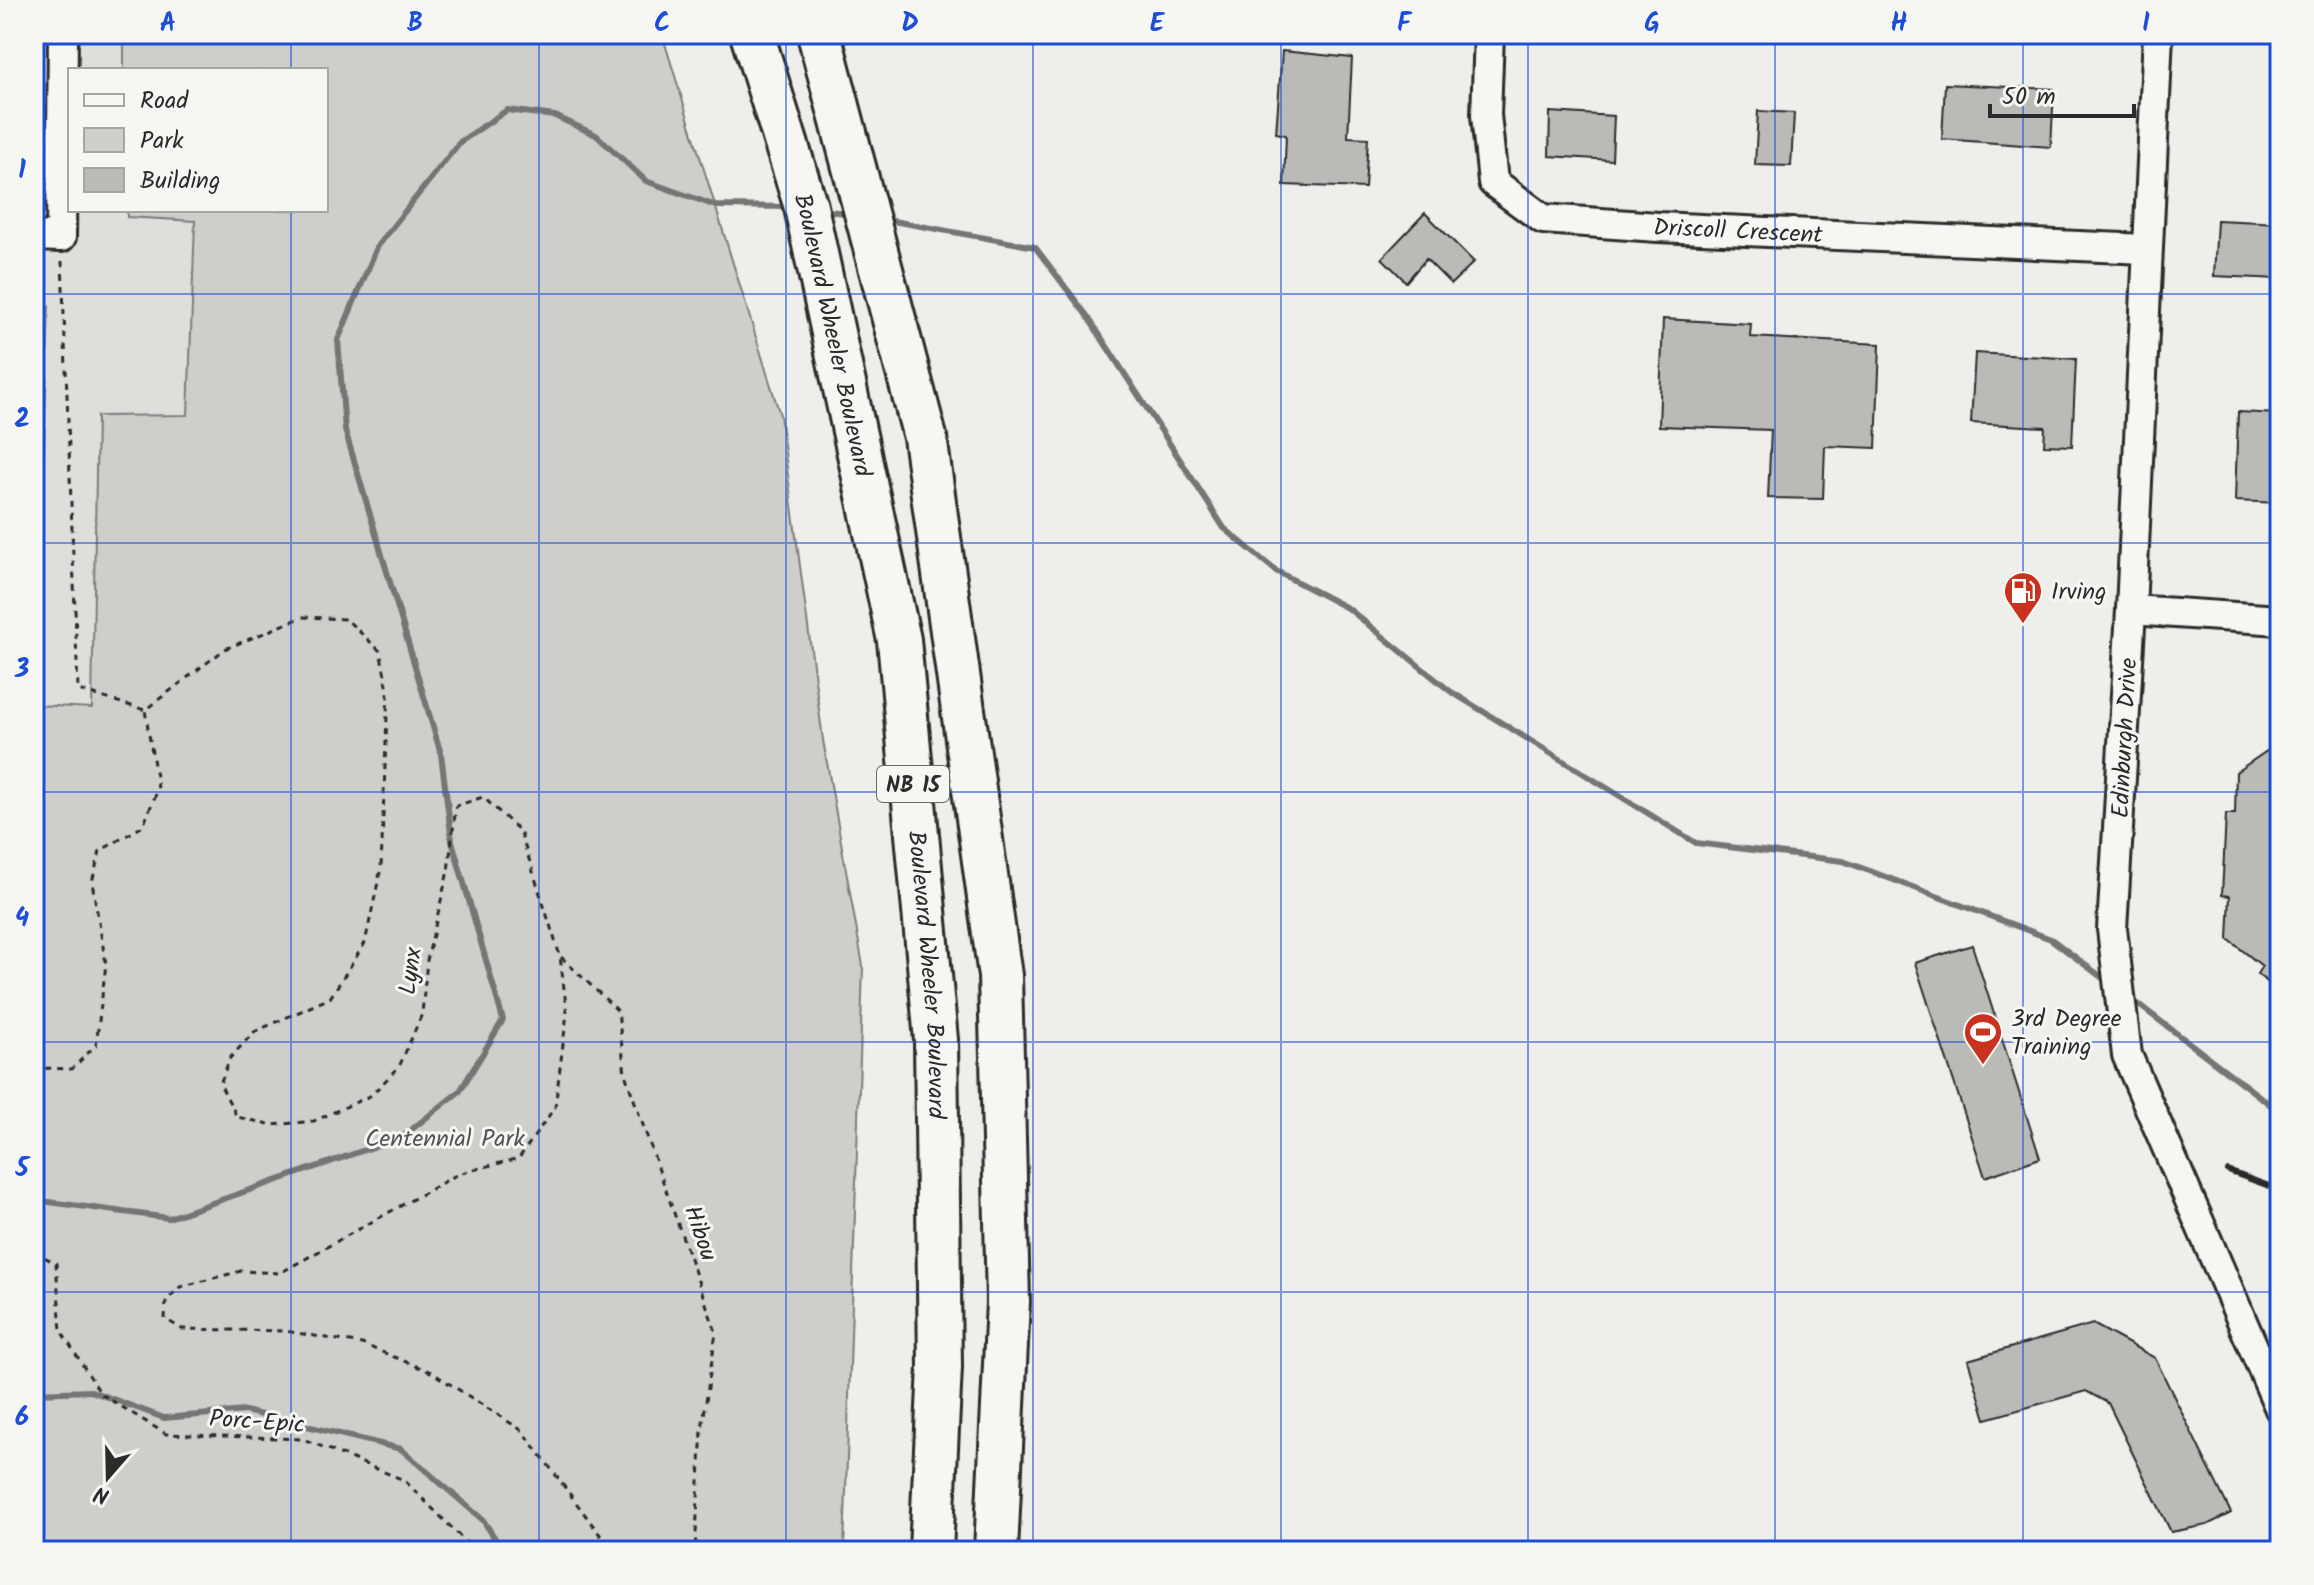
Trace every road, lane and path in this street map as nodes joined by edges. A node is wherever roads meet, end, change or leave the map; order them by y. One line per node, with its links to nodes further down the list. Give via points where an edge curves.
1 (63, 34): 6 (street)
2 (752, 34): 18 (highway, Boulevard Wheeler Boulevard / NB 15, via 806,207 899,640 936,1040 940,1367)
3 (819, 34): 19 (highway, NB 15, via 925,437 1000,976 1008,1302)
4 (1489, 34): 7 (street, Driscoll Crescent, via 1486,115 1493,182 1543,219)
5 (2158, 34): 7 (street, Edinburgh Drive)
6 (48, 236): 10 (path, via 78,690)
7 (2146, 249): 8 (street, Edinburgh Drive)
8 (2131, 610): 9 (street); 14 (street, Edinburgh Drive, via 2112,929 2127,1055)
9 (2280, 620)
10 (145, 710): 11 (path, Lynx, via 225,649 303,617 346,619 380,651 388,690 381,868 365,943 330,998 254,1032 230,1058 220,1084 237,1117 273,1125 314,1121 370,1096 399,1067 422,1014 456,806 483,797 520,831); 12 (path, via 158,789 143,826 100,851 92,882 106,964 96,1045 72,1069)
11 (560, 956): 16 (path, Lynx, via 567,1013 555,1107 519,1158 458,1174 280,1273 241,1271 180,1287 166,1301 165,1319 182,1329 285,1331 362,1344 431,1372 523,1431); 17 (path, Hibou, via 618,1011 625,1074 716,1332 702,1429)
12 (34, 1065)
13 (34, 1252): 15 (path, Porc-Epic, via 56,1263 61,1331 106,1397 166,1434 303,1439 404,1480)
14 (2280, 1409)
15 (475, 1551)
16 (612, 1551)
17 (695, 1551)
18 (931, 1551)
19 (996, 1551)

